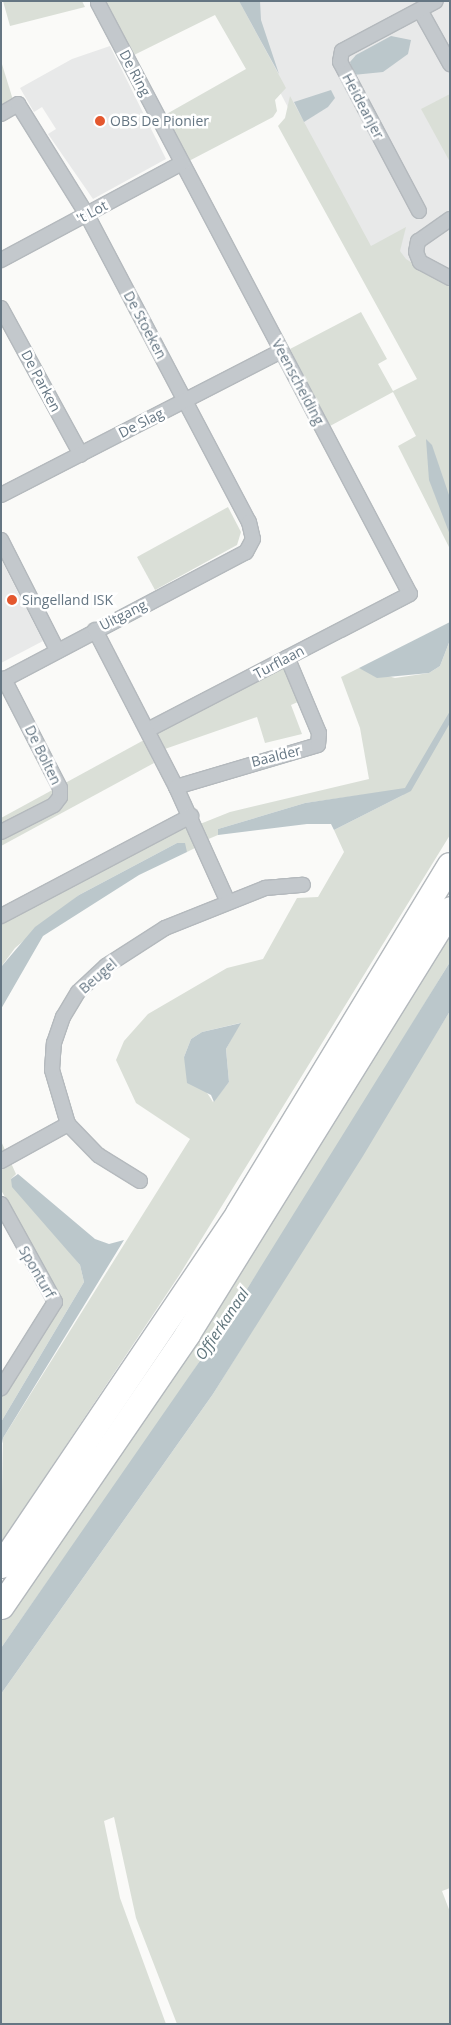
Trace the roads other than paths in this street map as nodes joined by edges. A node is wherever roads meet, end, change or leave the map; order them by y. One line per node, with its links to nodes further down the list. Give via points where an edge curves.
1 (436, 1): 3 (street, Heideanjer)
2 (98, 3): 6 (street, De Ring)
3 (420, 10): 4 (street); 7 (street, Heideanjer, via 342,51 340,62)
4 (450, 64)
5 (1, 114): 8 (street, De Stoeken, via 18,104)
6 (183, 167): 8 (street, 't Lot); 13 (street, Veenscheiding)
7 (419, 211)
8 (87, 215): 10 (street, 't Lot); 14 (street, De Stoeken)
9 (450, 219): 11 (street, via 418,241 420,262)
10 (1, 260)
11 (450, 278)
12 (1, 308): 15 (street, De Parken)
13 (281, 351): 14 (street, De Slag); 19 (street, Veenscheiding)
14 (185, 401): 15 (street, De Slag); 18 (street, De Stoeken, via 249,522 253,539)
15 (81, 454): 16 (street, De Slag)
16 (1, 495)
17 (1, 540): 21 (street)
18 (246, 552): 20 (street, Uitgang)
19 (410, 594): 22 (street, Turflaan)
20 (95, 630): 21 (street, Uitgang); 24 (street)
21 (57, 650): 23 (street, Uitgang)
22 (287, 657): 24 (street, Turflaan); 25 (street, Baalder, via 319,733 318,745)
23 (3, 680): 27 (street, De Bolten, via 60,788 60,797 54,805)
24 (148, 730): 25 (street)
25 (176, 787): 26 (street)
26 (191, 816): 30 (street); 32 (street)
27 (1, 832)
28 (450, 865): 38 (highway, via 238,1213)
29 (303, 885): 30 (street, Beugel, via 265,888)
30 (227, 900): 33 (street, Beugel, via 165,928 106,966 78,992 54,1042 56,1094)
31 (450, 909): 39 (highway, via 187,1334)
32 (1, 916)
33 (68, 1124): 34 (street); 35 (street, Beugel, via 98,1155)
34 (1, 1161)
35 (140, 1181)
36 (1, 1204): 37 (street, Sponturf, via 55,1302)
37 (1, 1388)
38 (1, 1565)
39 (1, 1606)

